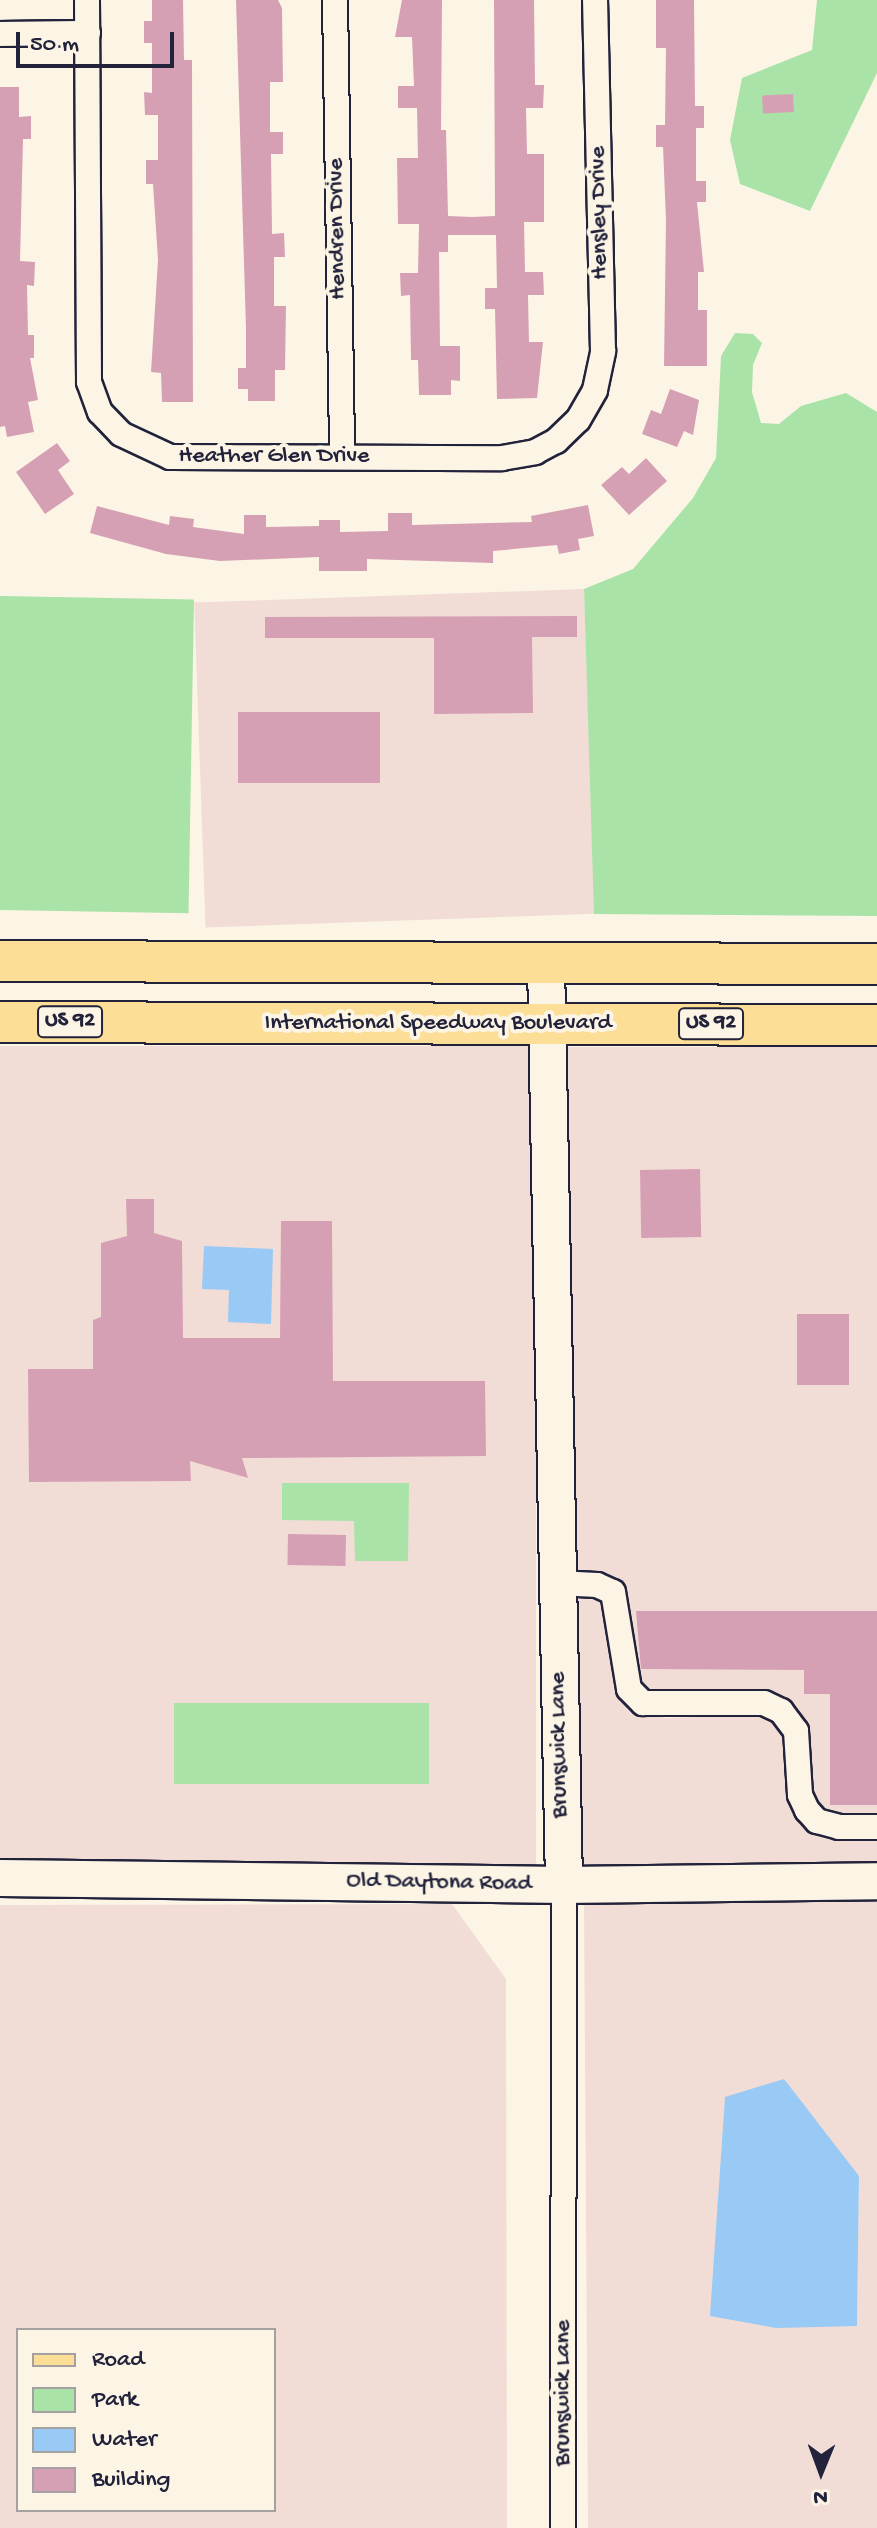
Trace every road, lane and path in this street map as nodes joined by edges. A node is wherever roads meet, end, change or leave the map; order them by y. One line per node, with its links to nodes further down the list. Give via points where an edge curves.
1 (87, 0): 4 (street, Heather Glen Drive)
2 (335, 0): 7 (street, Hendren Drive)
3 (595, 0): 6 (street, Hensley Drive, via 603,351 595,390)
4 (88, 33): 5 (street); 7 (street, Heather Glen Drive, via 89,382 100,412 121,434 170,457)
5 (0, 34)
6 (578, 420): 7 (street, Heather Glen Drive, via 535,452 502,458)
7 (342, 457)
8 (4, 963): 9 (main road)
9 (546, 963): 10 (main road); 12 (street, Brunswick Lane)
10 (877, 964)
11 (0, 1022): 12 (main road, International Speedway Boulevard / US 92)
12 (545, 1024): 13 (main road, International Speedway Boulevard / US 92); 14 (street, Brunswick Lane)
13 (877, 1025)
14 (557, 1583): 15 (street, via 597,1585 613,1592 629,1689 643,1703 764,1703 781,1711 796,1731 800,1795 807,1810 817,1821 839,1827); 18 (street, Brunswick Lane)
15 (877, 1827)
16 (0, 1878): 18 (street, Old Daytona Road)
17 (877, 1881): 18 (street, Old Daytona Road)
18 (564, 1885): 19 (street, Brunswick Lane)
19 (563, 2528)

